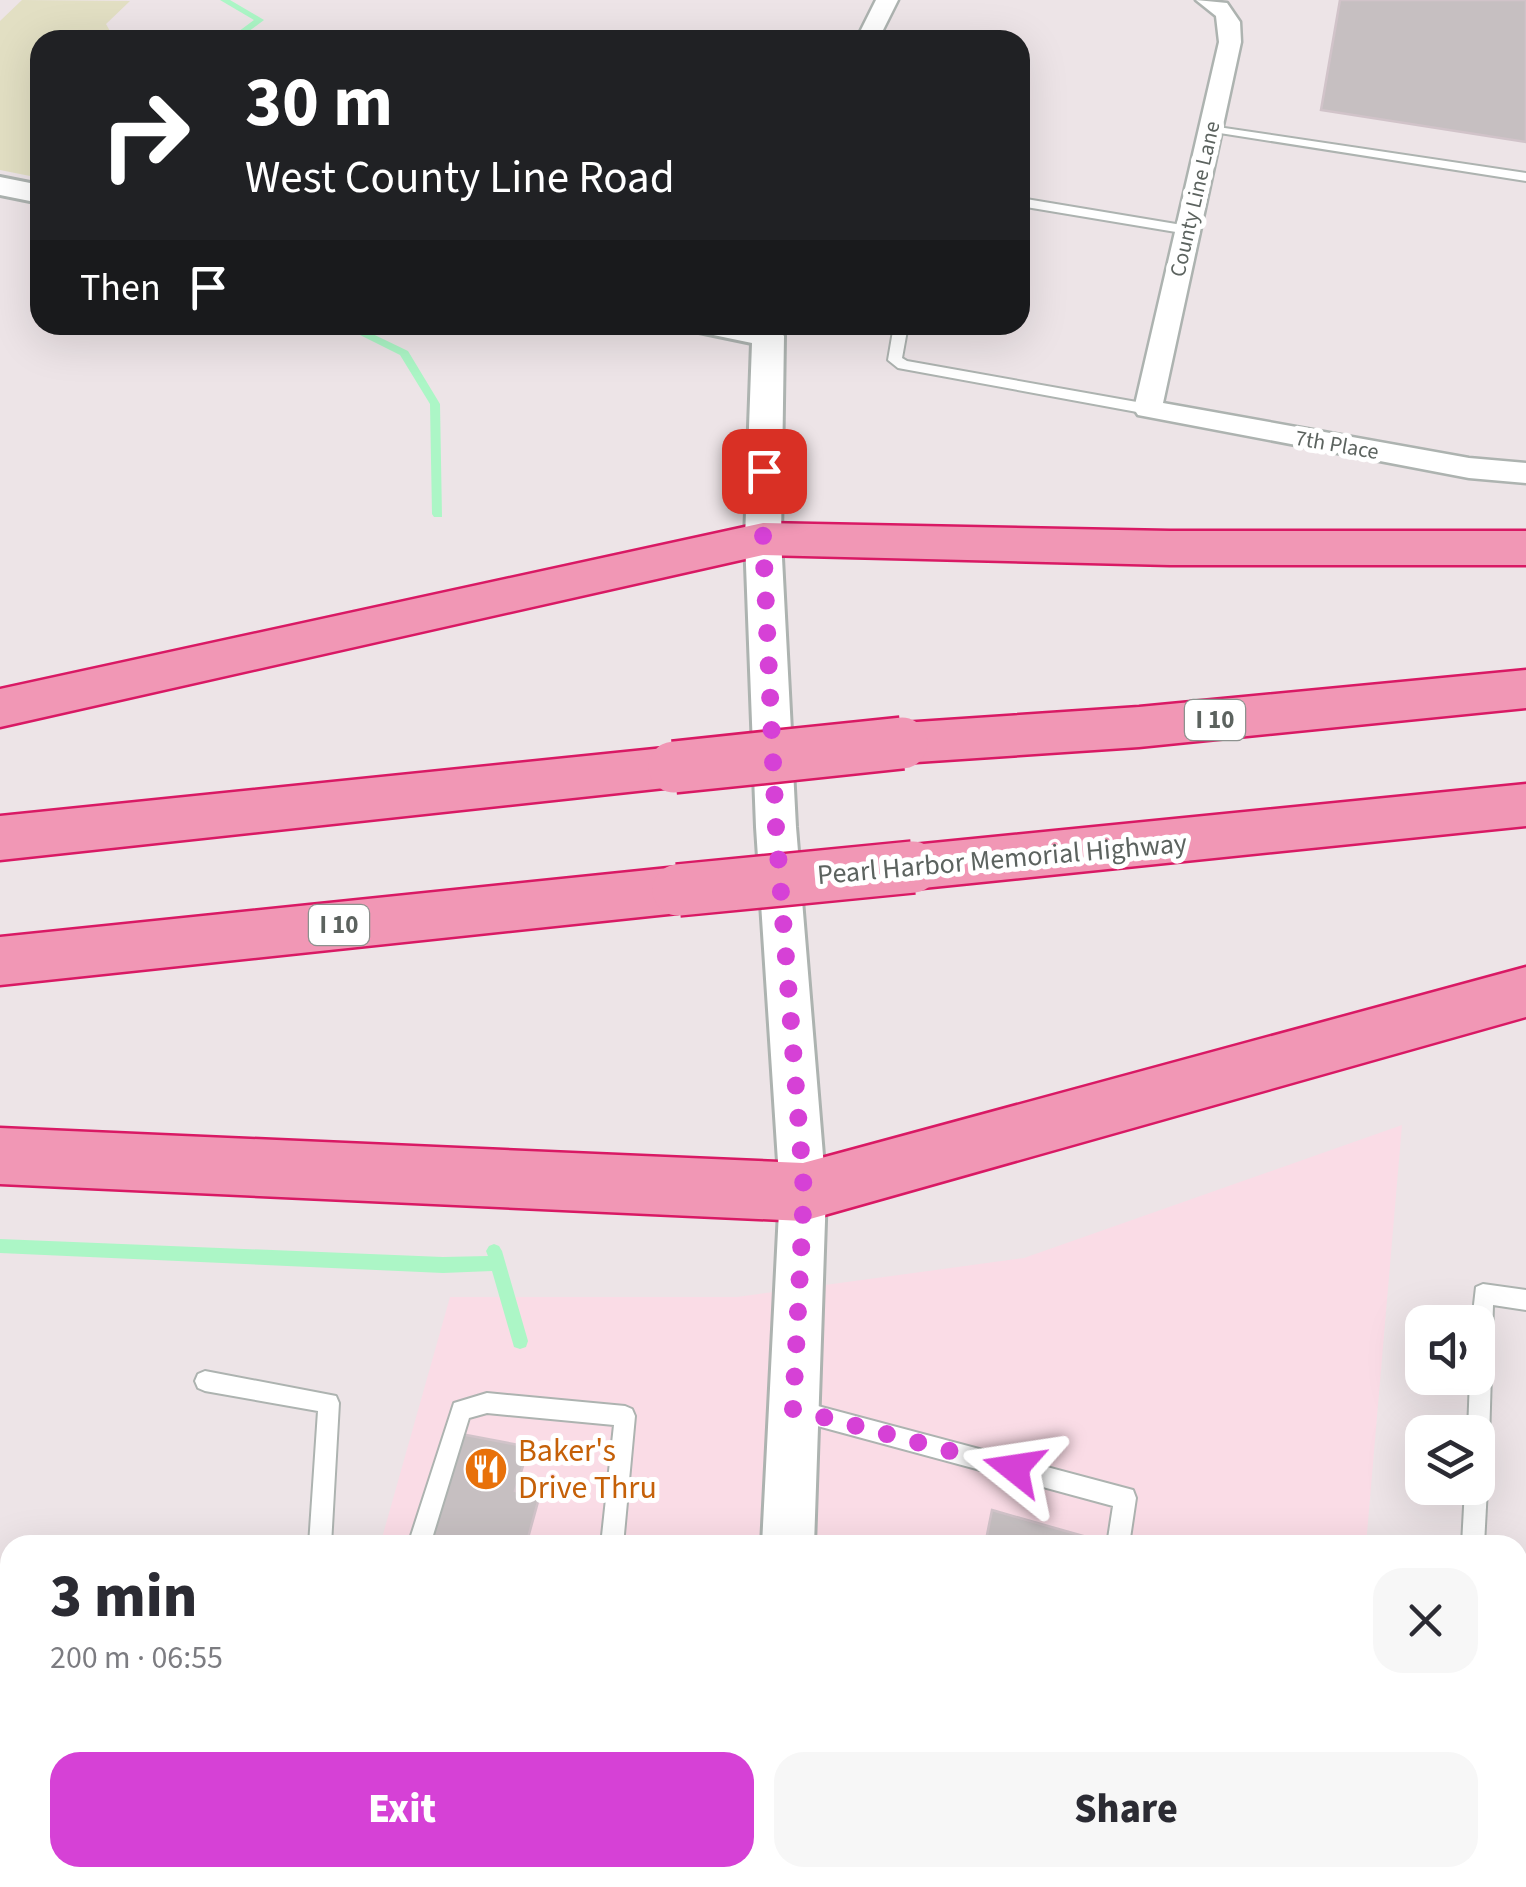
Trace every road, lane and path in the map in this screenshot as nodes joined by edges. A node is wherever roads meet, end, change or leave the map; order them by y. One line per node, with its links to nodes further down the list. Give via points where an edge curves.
1 (887, 0): 3 (street)
2 (1207, 0): 4 (street, County Line Lane, via 1232,25)
3 (872, 30)
4 (1211, 129): 5 (lane); 9 (street, County Line Lane)
5 (1526, 177)
6 (0, 186): 7 (street)
7 (30, 192)
8 (1030, 204): 9 (lane)
9 (1188, 230): 12 (street, County Line Lane)
10 (768, 335): 14 (street)
11 (899, 335): 12 (lane, via 895,360 903,365)
12 (1148, 408): 13 (street, 7th Place)
13 (1526, 473)
14 (763, 539): 15 (highway); 17 (highway); 23 (street, via 778,864)
15 (1526, 548)
16 (1526, 689): 19 (highway, I 10, bridge, via 1139,728 902,743)
17 (0, 708)
18 (1526, 806): 20 (highway, Pearl Harbor Memorial Highway / I 10, bridge)
19 (0, 838)
20 (0, 961)
21 (1526, 992): 23 (highway)
22 (0, 1156): 23 (highway)
23 (804, 1192): 26 (street)
24 (1526, 1300): 27 (lane, via 1484,1294)
25 (206, 1381): 29 (lane, via 329,1403)
26 (793, 1409): 32 (street); 33 (lane, via 1125,1498)
27 (1479, 1415)
28 (1475, 1505): 34 (lane)
29 (321, 1535)
30 (422, 1535): 31 (lane, via 461,1410 487,1403 626,1416)
31 (613, 1535)
32 (788, 1535)
33 (1119, 1535)
34 (1474, 1535)

